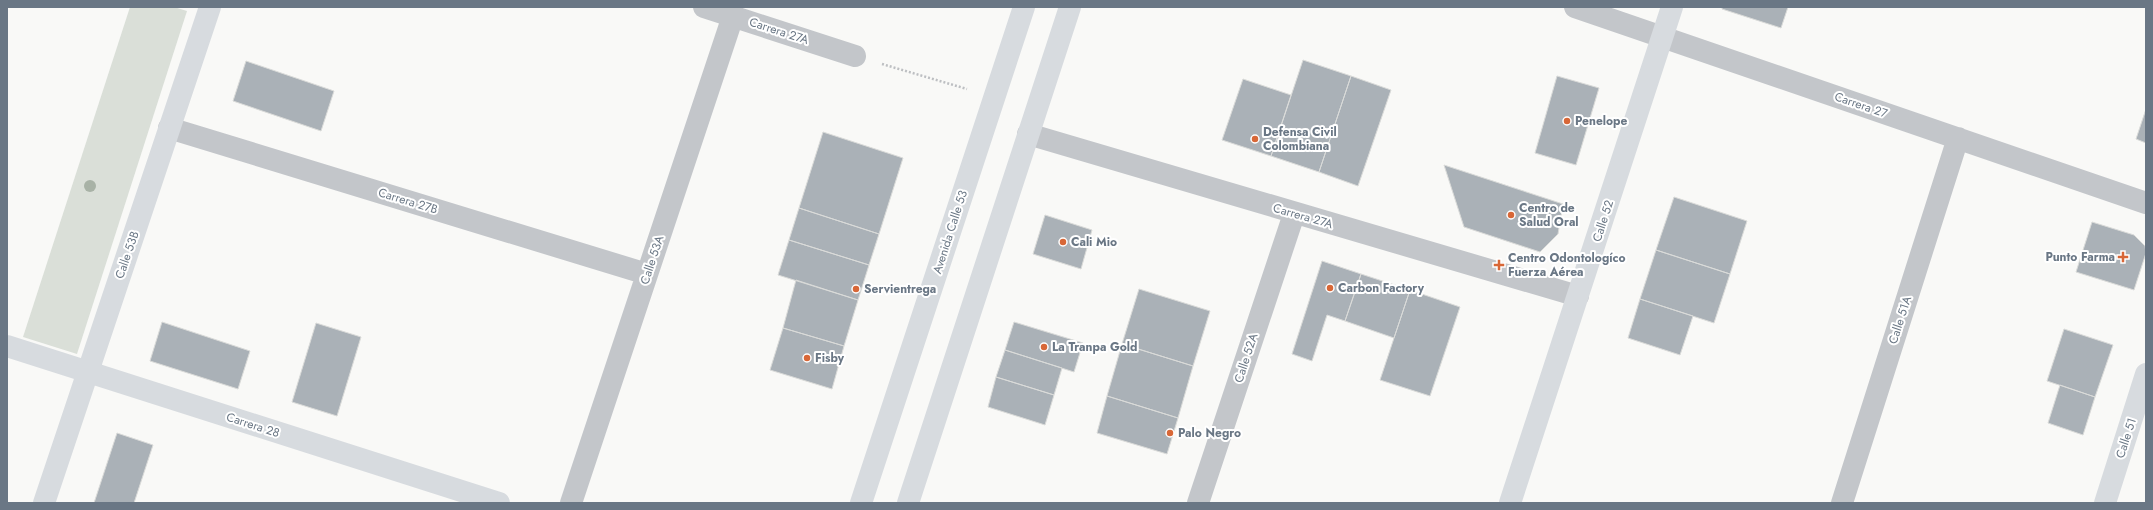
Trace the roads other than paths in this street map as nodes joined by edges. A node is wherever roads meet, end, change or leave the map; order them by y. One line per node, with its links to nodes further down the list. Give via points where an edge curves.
1 (210, 7): 10 (street, Calle 53B)
2 (704, 7): 7 (street, Carrera 27A)
3 (1024, 7): 23 (street, Avenida Calle 53)
4 (1070, 7): 11 (street)
5 (1575, 7): 8 (street, Carrera 27)
6 (1672, 7): 8 (street, Calle 52)
7 (733, 16): 9 (street, Carrera 27A); 15 (street, Calle 53A)
8 (1663, 37): 12 (street, Carrera 27); 16 (street, Calle 52)
9 (855, 56)
10 (169, 128): 15 (street, Carrera 27B); 18 (street, Calle 53B)
11 (1028, 134): 14 (street, Carrera 27A); 24 (street)
12 (1958, 138): 13 (street, Carrera 27); 27 (street, Calle 51A)
13 (2146, 203)
14 (1294, 214): 16 (street, Carrera 27A); 25 (street, Calle 52A)
15 (647, 274): 22 (street, Calle 53A)
16 (1578, 296): 26 (street, Calle 52)
17 (7, 346): 18 (street, Carrera 28)
18 (88, 372): 20 (street, Calle 53B); 21 (street, Carrera 28)
19 (2146, 374): 28 (street, Calle 51)
20 (44, 503)
21 (498, 503)
22 (571, 503)
23 (861, 503)
24 (908, 503)
25 (1198, 503)
26 (1510, 503)
27 (1842, 503)
28 (2105, 503)

